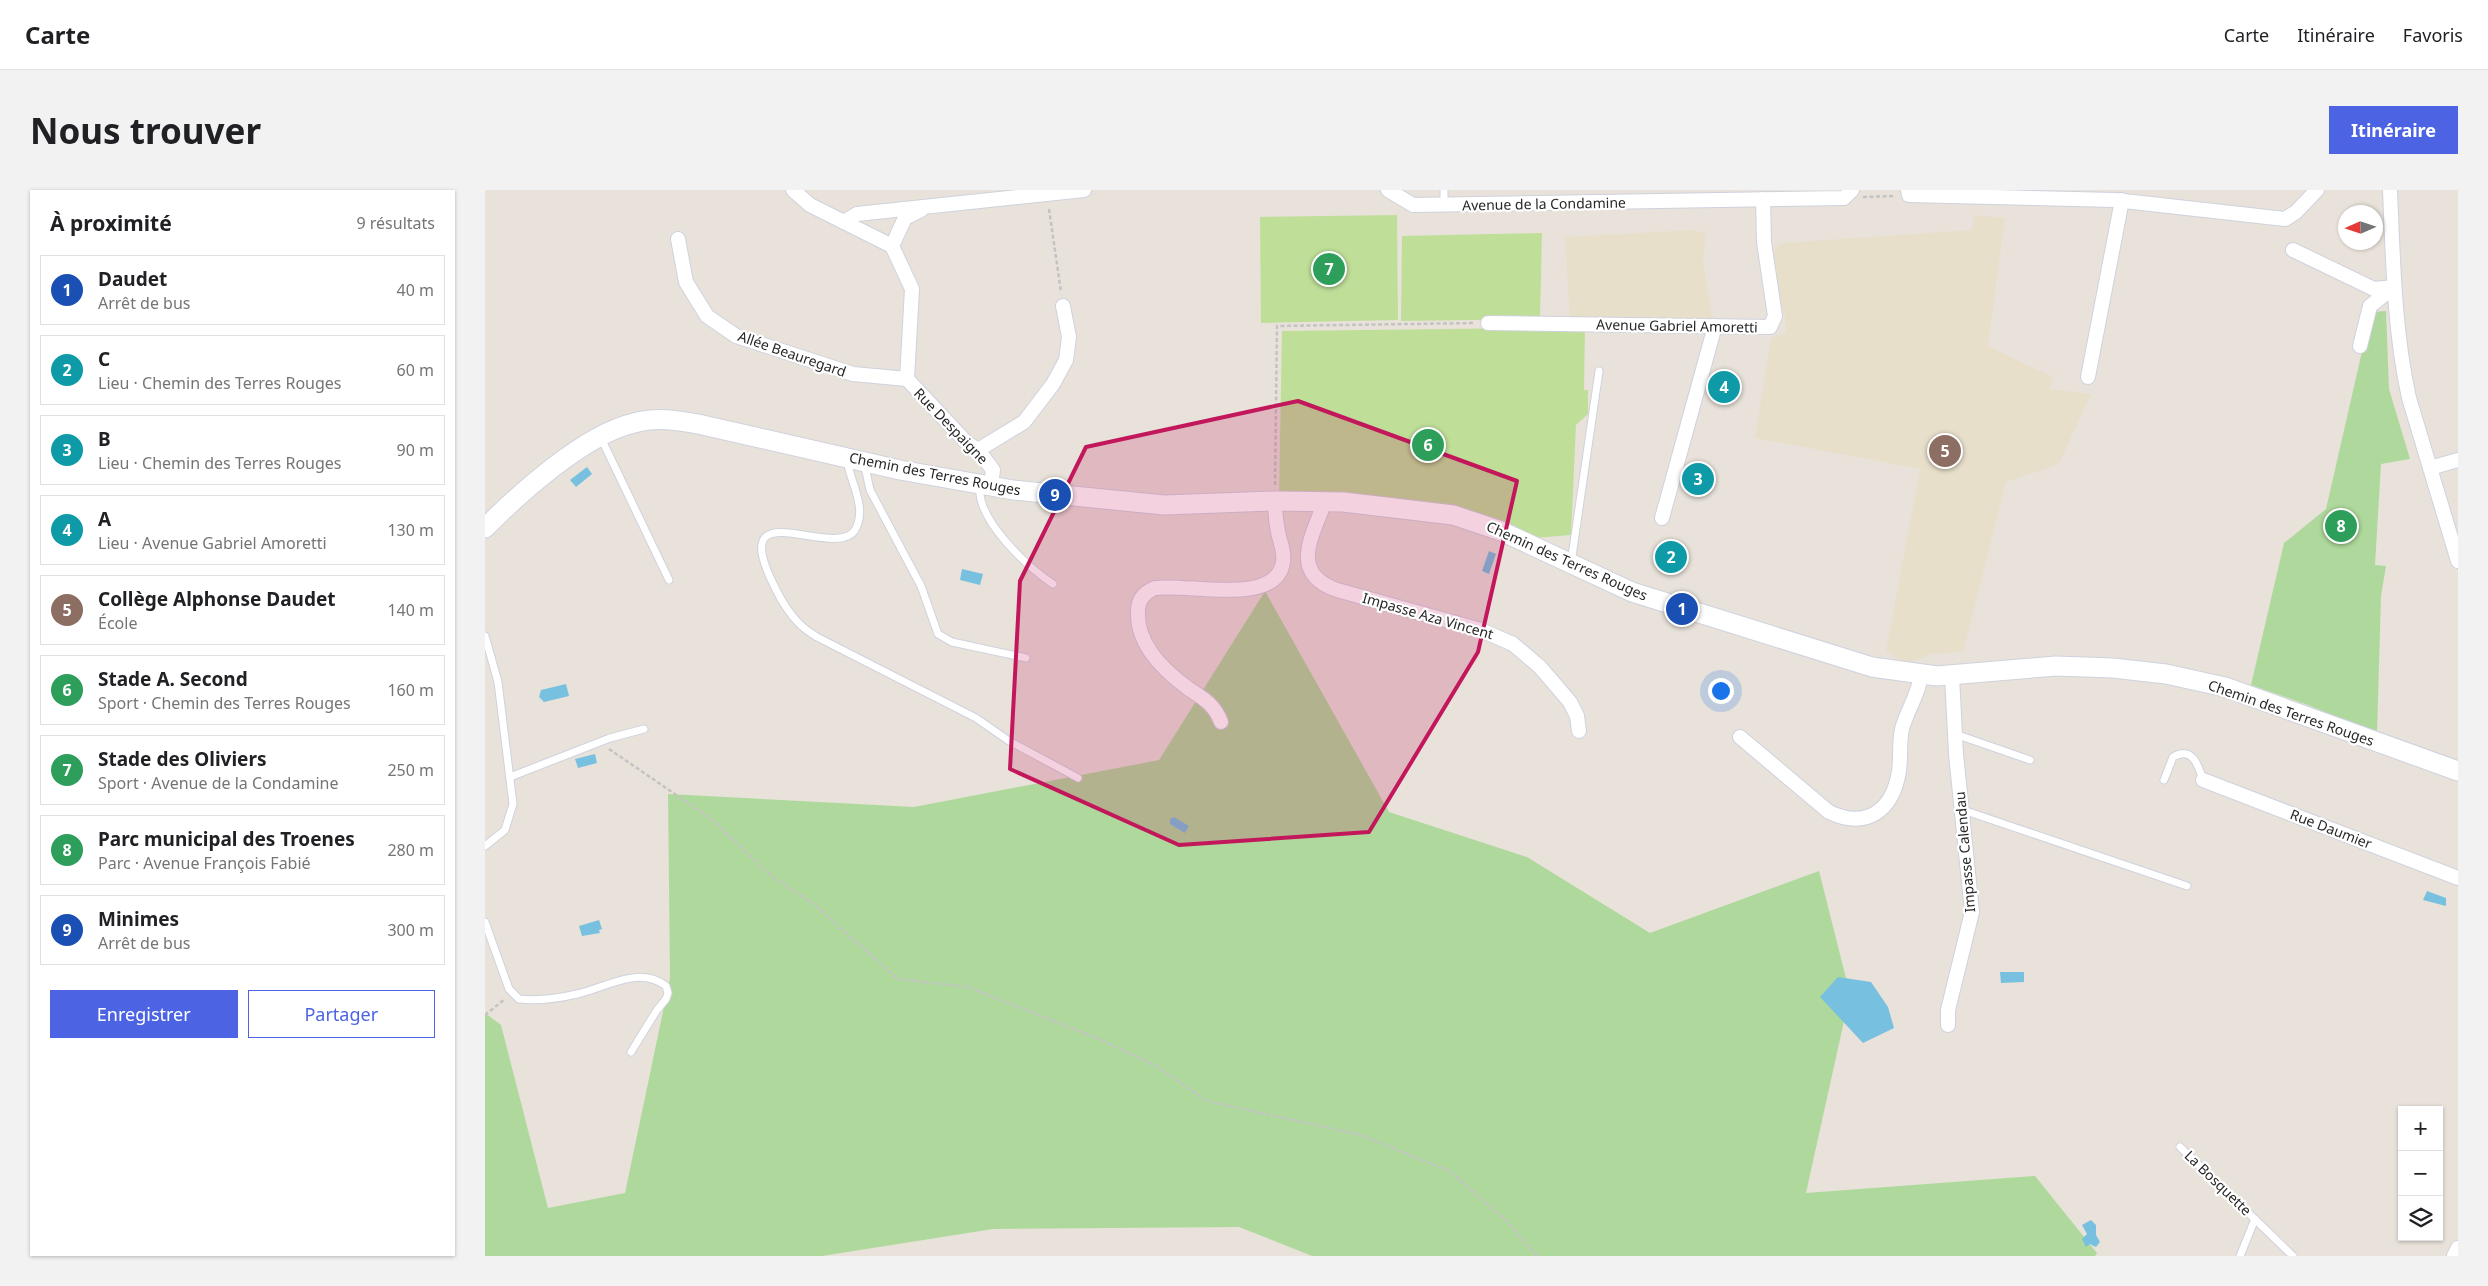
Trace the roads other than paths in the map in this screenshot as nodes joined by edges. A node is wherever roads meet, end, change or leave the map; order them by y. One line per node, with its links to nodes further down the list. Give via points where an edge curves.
1 (793, 190): 15 (street, via 810,205)
2 (1084, 190): 8 (street, via 1047,195)
3 (1388, 190): 13 (street, Avenue de la Condamine, via 1413,206)
4 (1444, 190): 13 (lane)
5 (2317, 190): 12 (street, via 2285,219)
6 (2390, 190): 19 (street)
7 (1908, 192): 12 (street)
8 (1018, 194): 14 (street)
9 (1848, 194): 11 (street)
10 (1685, 196): 11 (street, Avenue de la Condamine); 13 (street, Avenue de la Condamine)
11 (1763, 199): 22 (street, Avenue Gabriel Amoretti, via 1763,242 1775,316 1770,327)
12 (2122, 200): 25 (street)
13 (1444, 205)
14 (928, 206): 15 (street, via 857,214); 17 (street, via 905,218)
15 (844, 222): 17 (street)
16 (678, 239): 26 (street, Allée Beauregard, via 686,282 707,316 736,336 853,374)
17 (892, 246): 26 (street, Rue Despaigne, via 912,289)
18 (2293, 250): 19 (street, via 2374,289)
19 (2394, 287): 23 (street, via 2370,306); 31 (street, via 2403,372)
20 (1063, 306): 28 (street, via 1069,337 1066,360 1053,384 1024,422)
21 (1488, 323): 22 (street, Avenue Gabriel Amoretti)
22 (1715, 326): 35 (street)
23 (2359, 346)
24 (1599, 371): 38 (lane)
25 (2088, 377)
26 (907, 379): 28 (street, Rue Despaigne)
27 (600, 436): 29 (main road, Chemin des Terres Rouges, via 632,423 672,420); 36 (main road, Chemin des Terres Rouges, via 534,484); 39 (lane)
28 (977, 450): 32 (street, Rue Despaigne, via 993,470)
29 (855, 460): 32 (main road, Chemin des Terres Rouges); 42 (lane, via 921,586 938,634 952,642); 53 (lane, via 859,510 856,528 851,535 838,538 781,532 762,543 764,563 789,612 801,627 812,634 975,718 1009,741)
30 (2458, 460): 31 (street)
31 (2430, 468): 37 (street)
32 (985, 485): 33 (main road, Chemin des Terres Rouges, via 1164,505); 40 (lane, via 983,504 997,529 1028,565)
33 (1275, 501): 34 (main road, Chemin des Terres Rouges); 45 (street, via 1277,531 1284,557 1280,572 1271,581 1243,590 1155,588 1139,602 1138,621 1147,648 1176,679 1214,707)
34 (1325, 501): 38 (main road, Chemin des Terres Rouges, via 1417,509 1468,519 1501,530); 47 (street, Impasse Aza Vincent, via 1308,548 1309,564 1319,583 1481,630 1513,644 1540,667 1570,702 1577,716)
35 (1661, 518)
36 (485, 528)
37 (2458, 561)
38 (1571, 563): 43 (main road, Chemin des Terres Rouges, via 1655,601 1872,667)
39 (669, 580)
40 (1053, 584)
41 (485, 636): 52 (lane, via 498,682)
42 (1026, 658)
43 (1921, 675): 44 (main road, Chemin des Terres Rouges); 49 (street, via 1919,688 1904,722 1896,785 1879,811 1866,819 1843,818 1829,812)
44 (1952, 676): 48 (street, Impasse Calendau); 51 (main road, Chemin des Terres Rouges, via 2056,666 2167,674 2225,687)
45 (1221, 722)
46 (644, 728): 52 (lane)
47 (1579, 731)
48 (1955, 734): 50 (lane); 56 (street, Impasse Calendau)
49 (1740, 738)
50 (2030, 760)
51 (2458, 771)
52 (510, 777): 57 (lane, via 513,804 510,818 502,834)
53 (1078, 778)
54 (2164, 780): 55 (lane, via 2173,757 2184,754 2197,762)
55 (2203, 780): 58 (street, Rue Daumier)
56 (1963, 810): 59 (lane); 61 (street, Impasse Calendau, via 1972,917)
57 (485, 846)
58 (2458, 878)
59 (2187, 886)
60 (485, 922): 62 (lane, via 511,992 519,999 577,994 625,979 645,978 667,988 667,997)
61 (1948, 1025)
62 (631, 1052)
63 (2180, 1147): 64 (lane, La Bosquette)
64 (2255, 1219): 66 (lane, La Bosquette); 67 (lane, La Bosquette)
65 (2458, 1248): 68 (street)
66 (2240, 1256)
67 (2293, 1256)
68 (2454, 1256)

